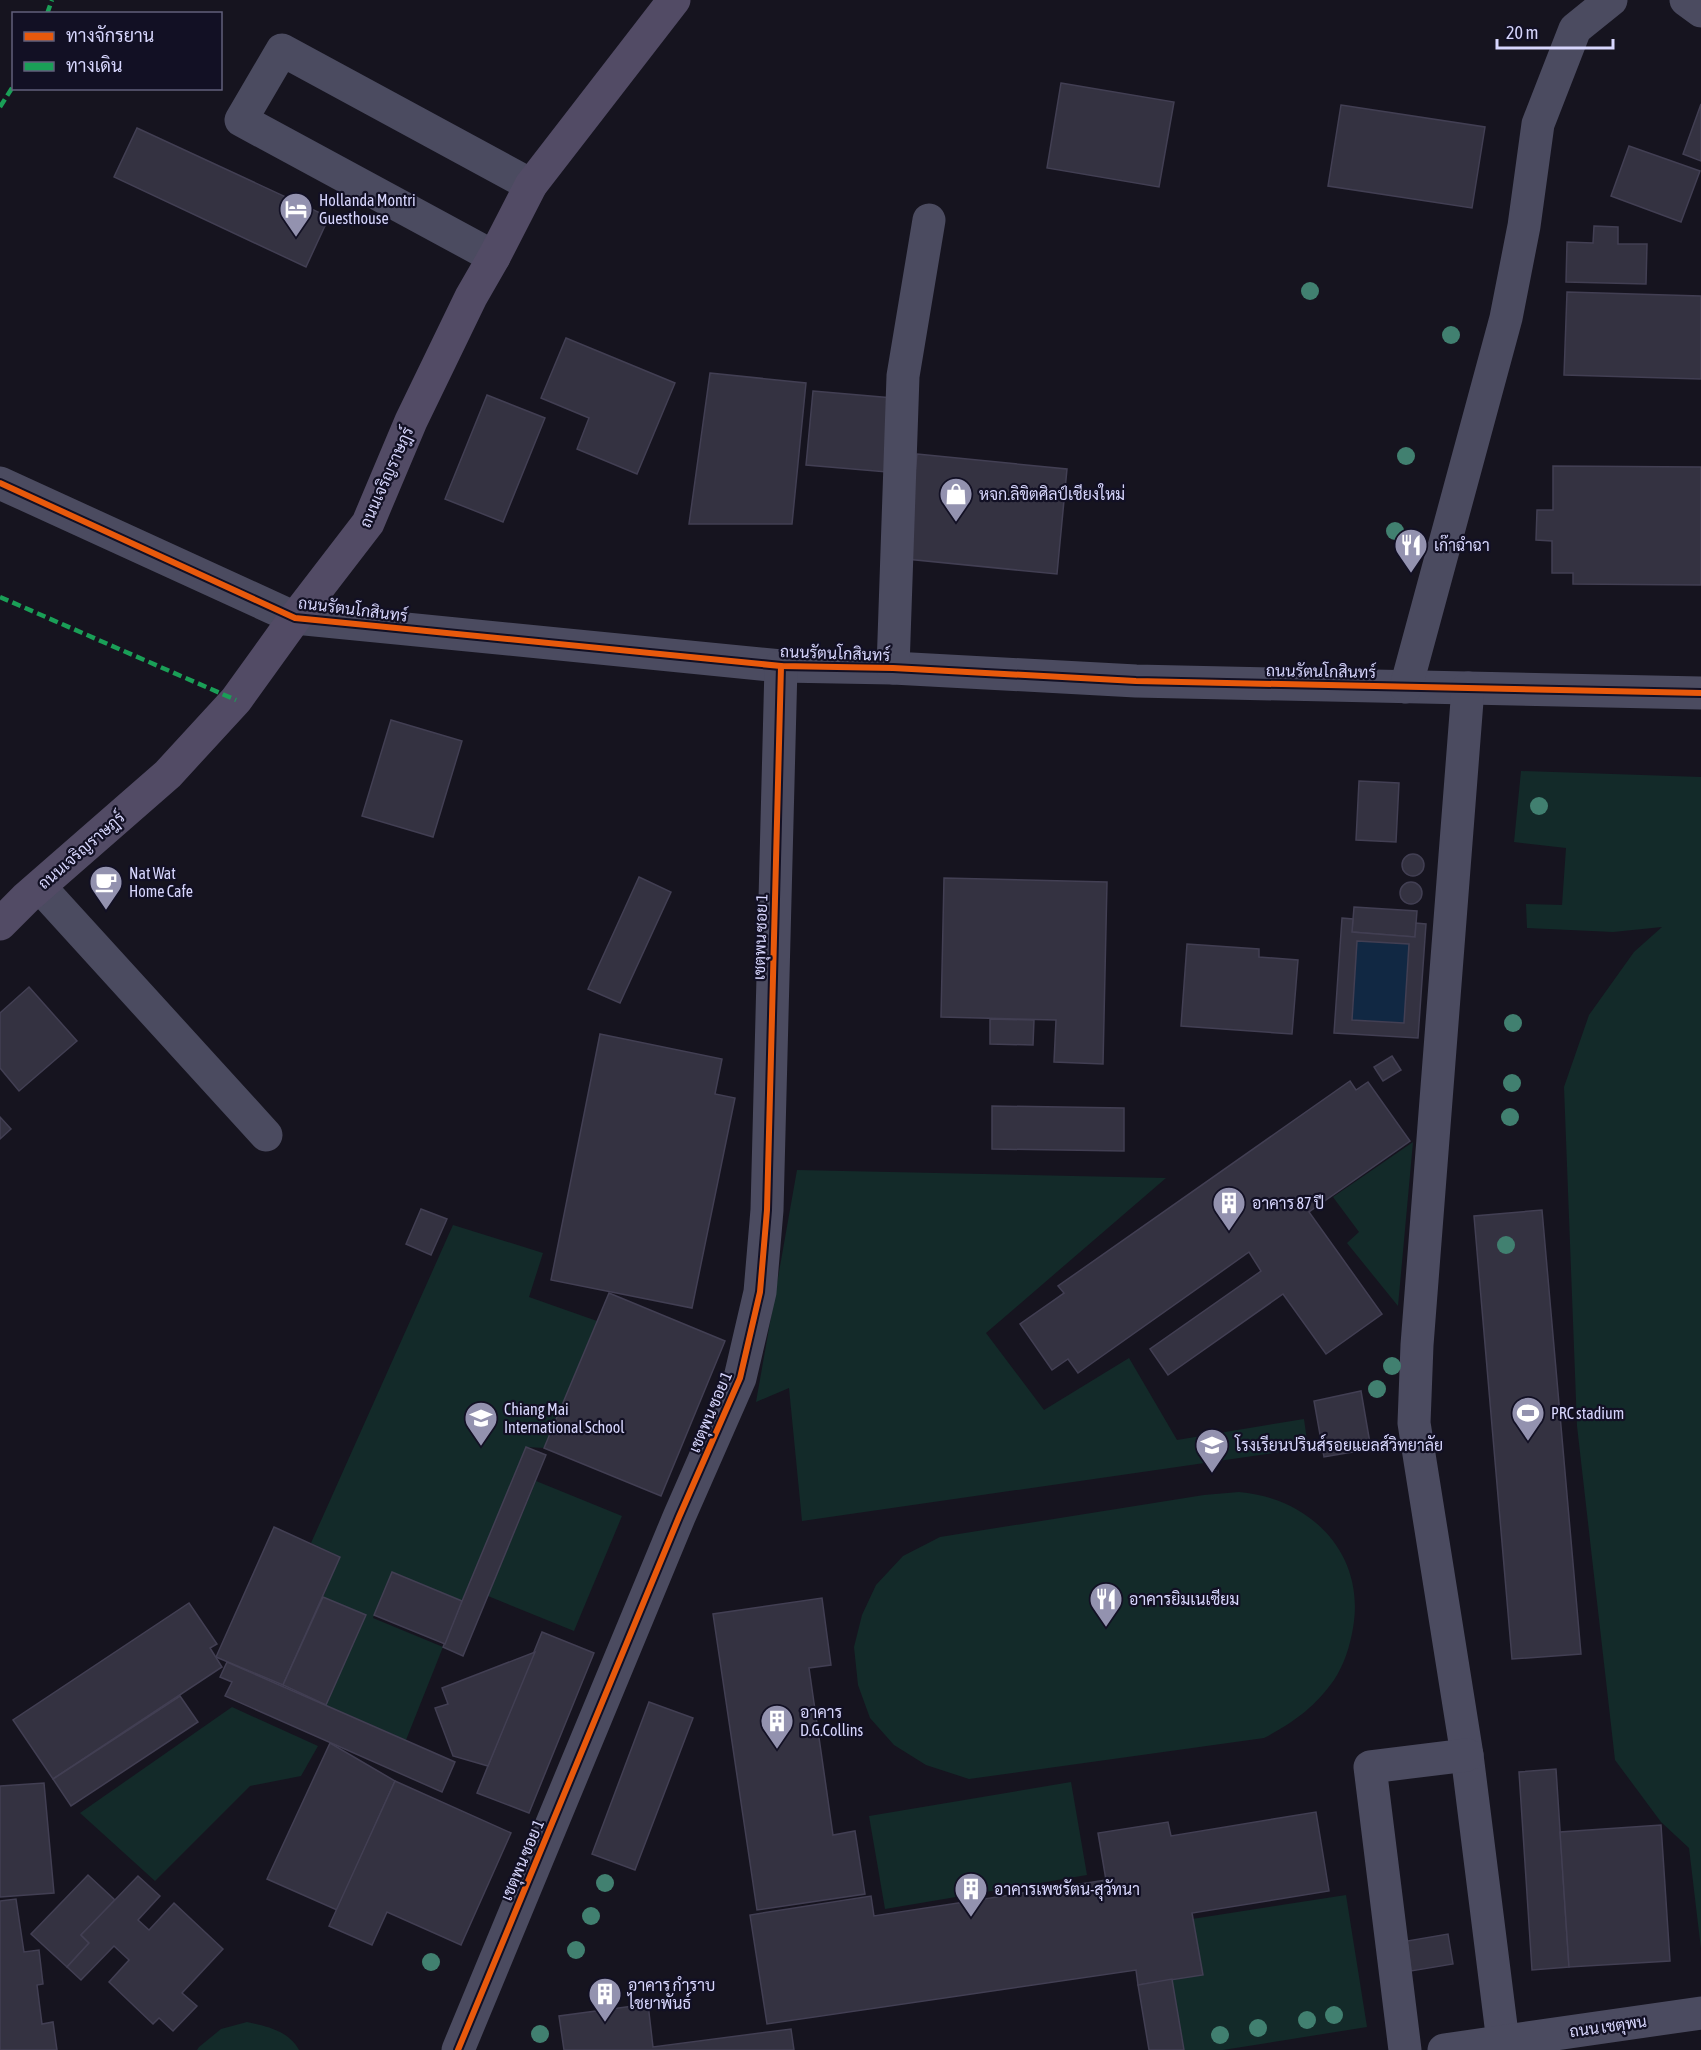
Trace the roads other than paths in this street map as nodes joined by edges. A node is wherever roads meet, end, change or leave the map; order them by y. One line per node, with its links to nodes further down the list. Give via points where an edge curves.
1 (674, 0): 5 (main road, ถนนเจริญราษฎร์)
2 (1611, 0): 12 (street, via 1575,29 1538,124 1506,318)
3 (1686, 0): 4 (street)
4 (1701, 11)
5 (531, 186): 7 (main road, ถนนเจริญราษฎร์); 7 (street, via 282,50 241,120)
6 (929, 220): 11 (street, via 903,376)
7 (494, 257): 9 (main road, ถนนเจริญราษฎร์, via 416,411 368,523)
8 (0, 483): 9 (street, ถนนรัตนโกสินทร์)
9 (295, 618): 10 (street, ถนนรัตนโกสินทร์); 15 (main road, ถนนเจริญราษฎร์, via 236,700 168,774)
10 (781, 666): 11 (street, ถนนรัตนโกสินทร์); 21 (street, เชตุพน ซอย 1, via 766,1210 760,1292 740,1378)
11 (893, 668): 12 (street, ถนนรัตนโกสินทร์, via 1136,681)
12 (1406, 687): 13 (street, ถนนรัตนโกสินทร์)
13 (1468, 688): 14 (street, ถนนรัตนโกสินทร์); 18 (street, via 1414,1424)
14 (1701, 693)
15 (40, 886): 16 (main road, ถนนเจริญราษฎร์); 17 (street)
16 (0, 924)
17 (266, 1135)
18 (1467, 1755): 20 (street); 22 (street, via 1370,1767)
19 (1701, 2013): 20 (street, ถนน เชตุพน)
20 (1503, 2042): 23 (street, ถนน เชตุพน)
21 (458, 2050)
22 (1405, 2050)
23 (1444, 2050)

